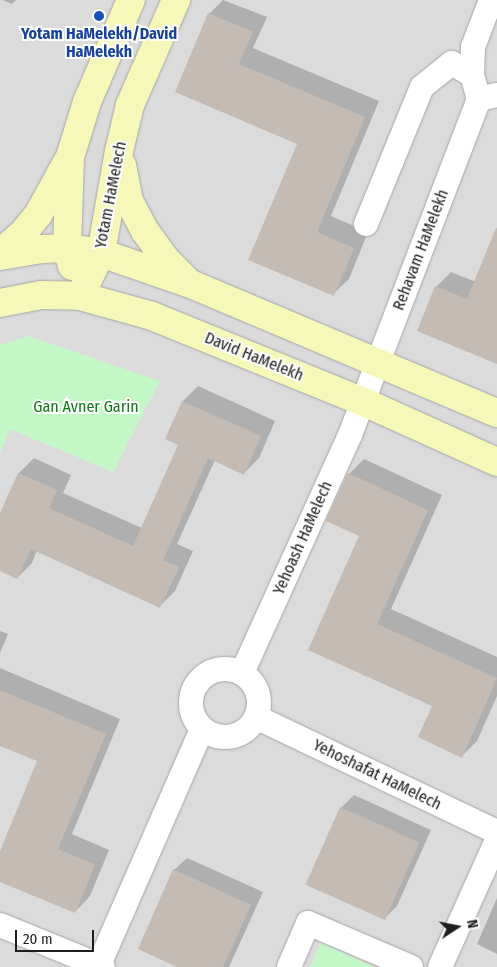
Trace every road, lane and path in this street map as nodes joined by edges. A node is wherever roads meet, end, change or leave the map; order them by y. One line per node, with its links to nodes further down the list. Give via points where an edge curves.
1 (131, 0): 7 (street, Yotam HaMelech, via 87,102)
2 (176, 0): 6 (street, Yotam HaMelech, via 130,105)
3 (491, 0): 4 (street, Rehavam HaMelekh, via 473,47)
4 (472, 75): 5 (street, Rehavam HaMelekh); 8 (street, via 452,63 422,88)
5 (488, 97): 15 (street, Rehavam HaMelekh)
6 (119, 151): 10 (street, Yotam HaMelech); 12 (street, via 129,201 145,231 165,259)
7 (70, 157): 9 (street, Yotam HaMelech); 11 (street, via 38,215)
8 (366, 224)
9 (67, 248): 10 (street); 11 (street); 13 (street, Yotam HaMelech)
10 (101, 253): 12 (street); 13 (street, Yotam HaMelech)
11 (0, 254)
12 (191, 284): 15 (street)
13 (80, 296): 14 (street, David HaMelekh, via 40,295); 16 (street, David HaMelekh, via 152,316)
14 (0, 303)
15 (378, 363): 16 (street, Rehavam HaMelekh); 17 (street)
16 (364, 402): 18 (street, David HaMelekh); 19 (street, Yehoash HaMelech)
17 (497, 413)
18 (497, 462)
19 (242, 673): 20 (street, via 253,682 258,693); 21 (street, via 231,668 211,671 194,687 190,700 192,713)
20 (256, 717): 21 (street, via 243,732 232,737 212,735); 22 (street, Yehoshafat HaMelech)
21 (202, 729): 25 (street)
22 (497, 832)
23 (497, 840): 28 (street)
24 (0, 925): 25 (street)
25 (100, 966)
26 (289, 967): 27 (street, via 308,923)
27 (410, 967)
28 (440, 967)

